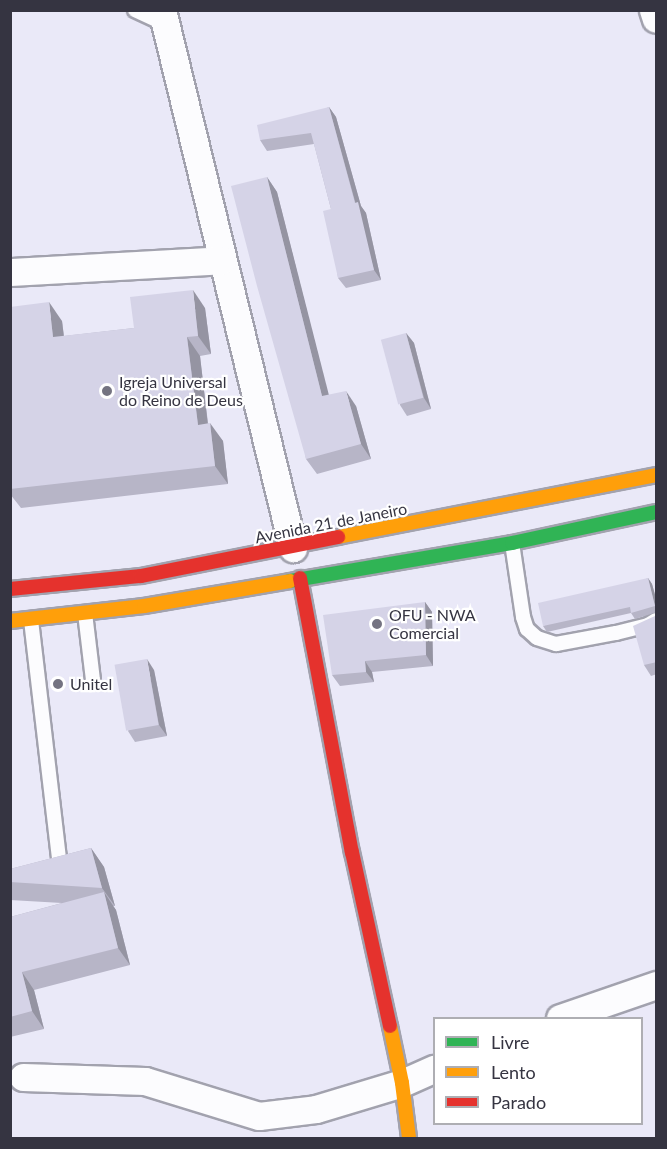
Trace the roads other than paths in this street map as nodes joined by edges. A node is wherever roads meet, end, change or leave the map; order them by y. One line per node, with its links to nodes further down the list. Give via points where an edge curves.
1 (135, 10): 3 (lane)
2 (653, 10): 4 (street)
3 (164, 17): 5 (street)
4 (657, 19)
5 (222, 260): 6 (street); 10 (street)
6 (10, 272)
7 (657, 476): 10 (main road, Avenida 21 de Janeiro)
8 (657, 512): 9 (main road)
9 (512, 543): 11 (main road); 15 (lane, via 523,617 527,629 537,638 556,644)
10 (293, 548): 12 (main road, Avenida 21 de Janeiro, via 141,576)
11 (300, 578): 13 (main road); 23 (main road, via 352,852)
12 (10, 589)
13 (85, 613): 14 (main road); 17 (lane)
14 (31, 620): 16 (main road); 18 (lane)
15 (657, 620)
16 (10, 621)
17 (93, 680)
18 (60, 868)
19 (657, 985): 20 (street)
20 (563, 1017)
21 (433, 1070): 23 (street)
22 (23, 1077): 23 (street, via 145,1081 260,1116 316,1109)
23 (402, 1083): 24 (main road)
24 (409, 1138)

